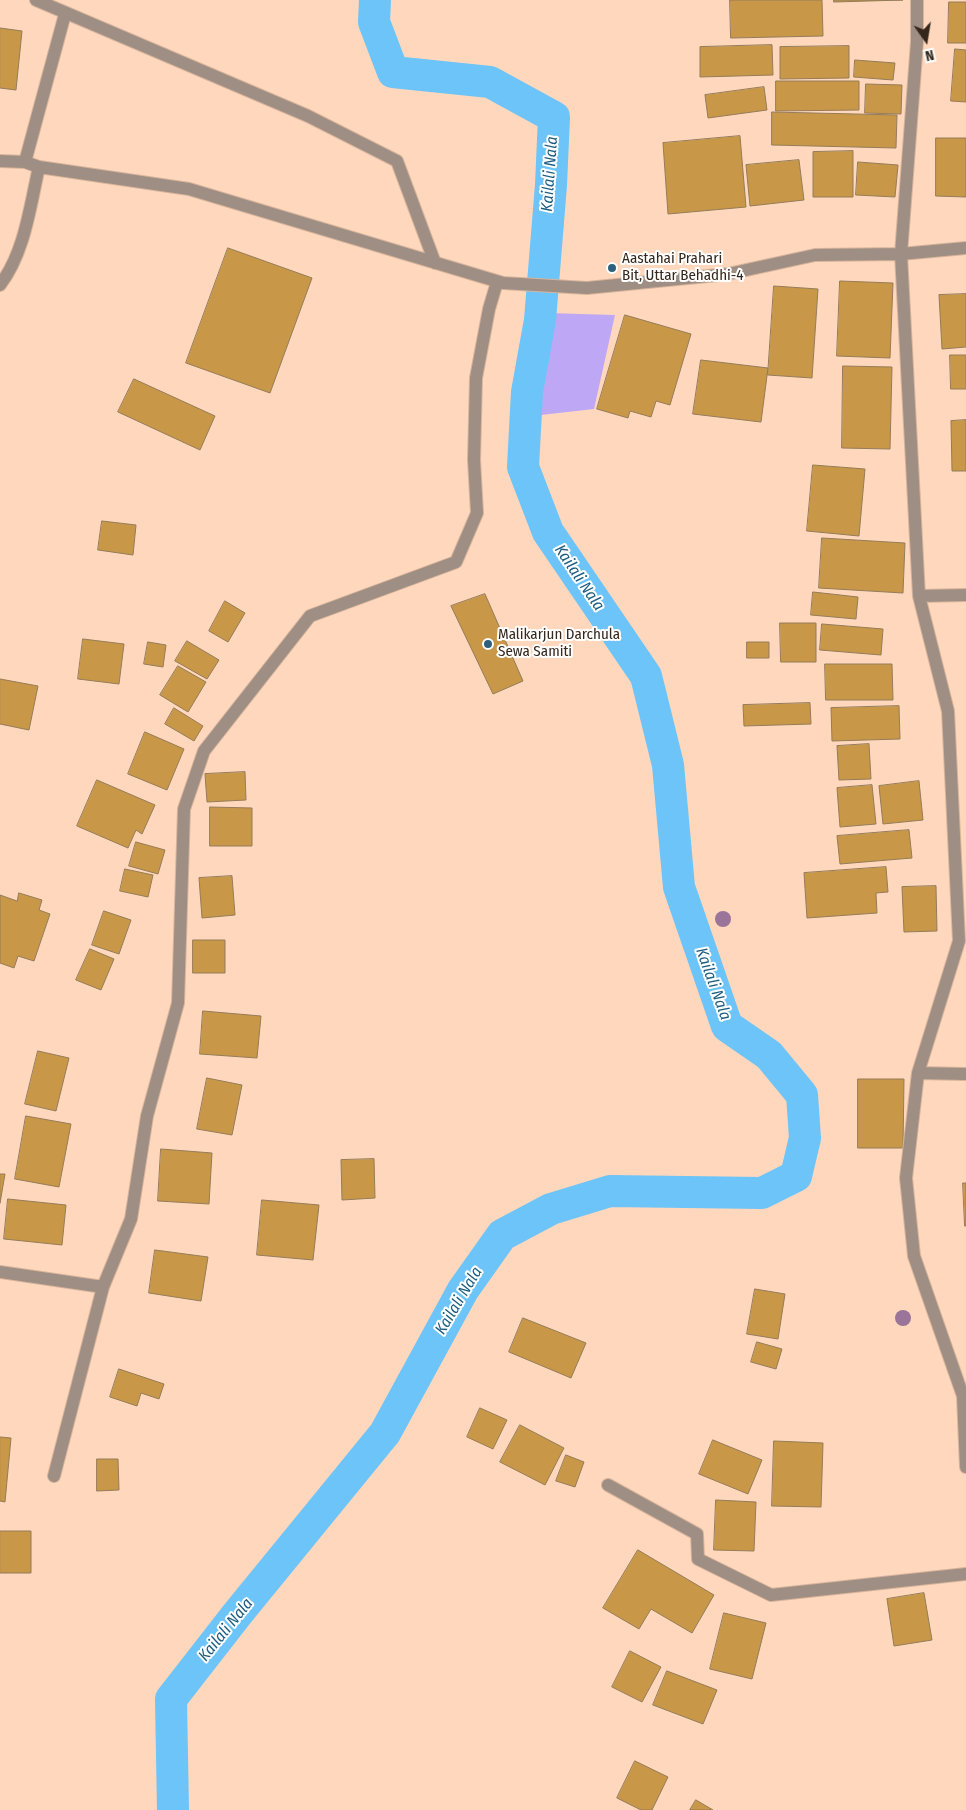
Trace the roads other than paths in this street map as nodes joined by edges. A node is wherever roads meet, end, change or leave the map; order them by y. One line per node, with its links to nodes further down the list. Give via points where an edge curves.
1 (36, 0): 3 (street)
2 (917, 0): 8 (street, via 917,42)
3 (65, 14): 5 (street); 9 (street, via 308,116 397,161)
4 (0, 161): 5 (street)
5 (25, 162): 6 (street)
6 (39, 167): 9 (street, via 189,189); 11 (street, via 22,240 10,271)
7 (966, 248): 8 (street)
8 (901, 254): 10 (street, via 814,255 728,274 587,288); 13 (street)
9 (434, 263): 10 (street)
10 (500, 282): 17 (street, via 489,310 476,378 476,513 456,562 310,616 204,751 184,810 178,1004 147,1116 131,1219)
11 (0, 285)
12 (966, 595): 13 (street)
13 (918, 596): 14 (street, via 948,711 958,941)
14 (918, 1073): 15 (street); 18 (street, via 906,1178 914,1256)
15 (966, 1074)
16 (0, 1272): 17 (street)
17 (103, 1287): 20 (street)
18 (964, 1396): 19 (street)
19 (966, 1467)
20 (54, 1476)
21 (608, 1485): 22 (street, via 698,1534 698,1559 771,1595)
22 (966, 1574)

